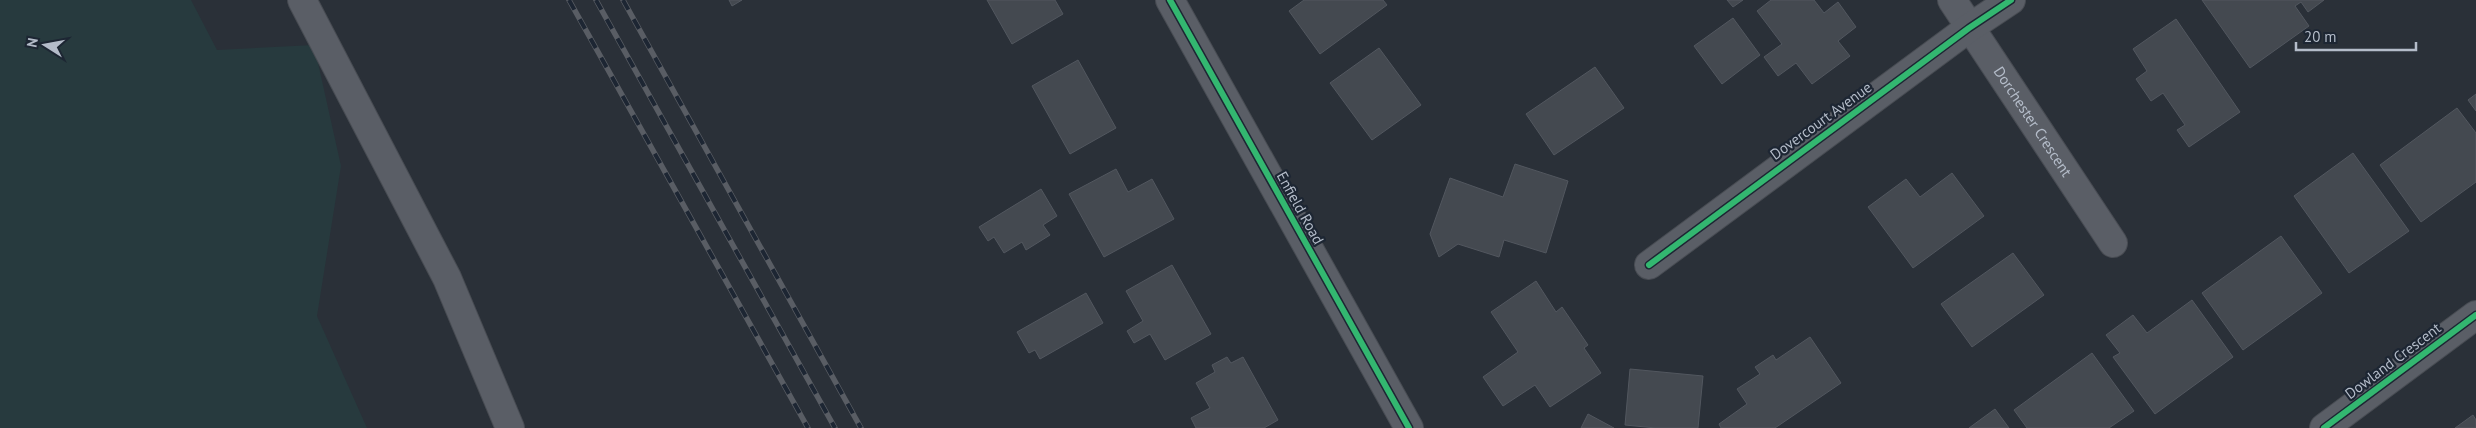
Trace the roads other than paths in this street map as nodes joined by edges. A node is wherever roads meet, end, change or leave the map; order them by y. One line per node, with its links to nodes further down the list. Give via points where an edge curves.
1 (302, 0): 9 (street, via 448,278)
2 (1170, 0): 10 (street, Enfield Road)
3 (1952, 0): 5 (street, Dorchester Crescent)
4 (2011, 0): 5 (street, Dovercourt Avenue)
5 (1969, 28): 6 (street, Dorchester Crescent); 7 (street, Dovercourt Avenue)
6 (2113, 243)
7 (1649, 265)
8 (2476, 315): 11 (street, Dowland Crescent)
9 (510, 428)
10 (1409, 428)
11 (2324, 428)

